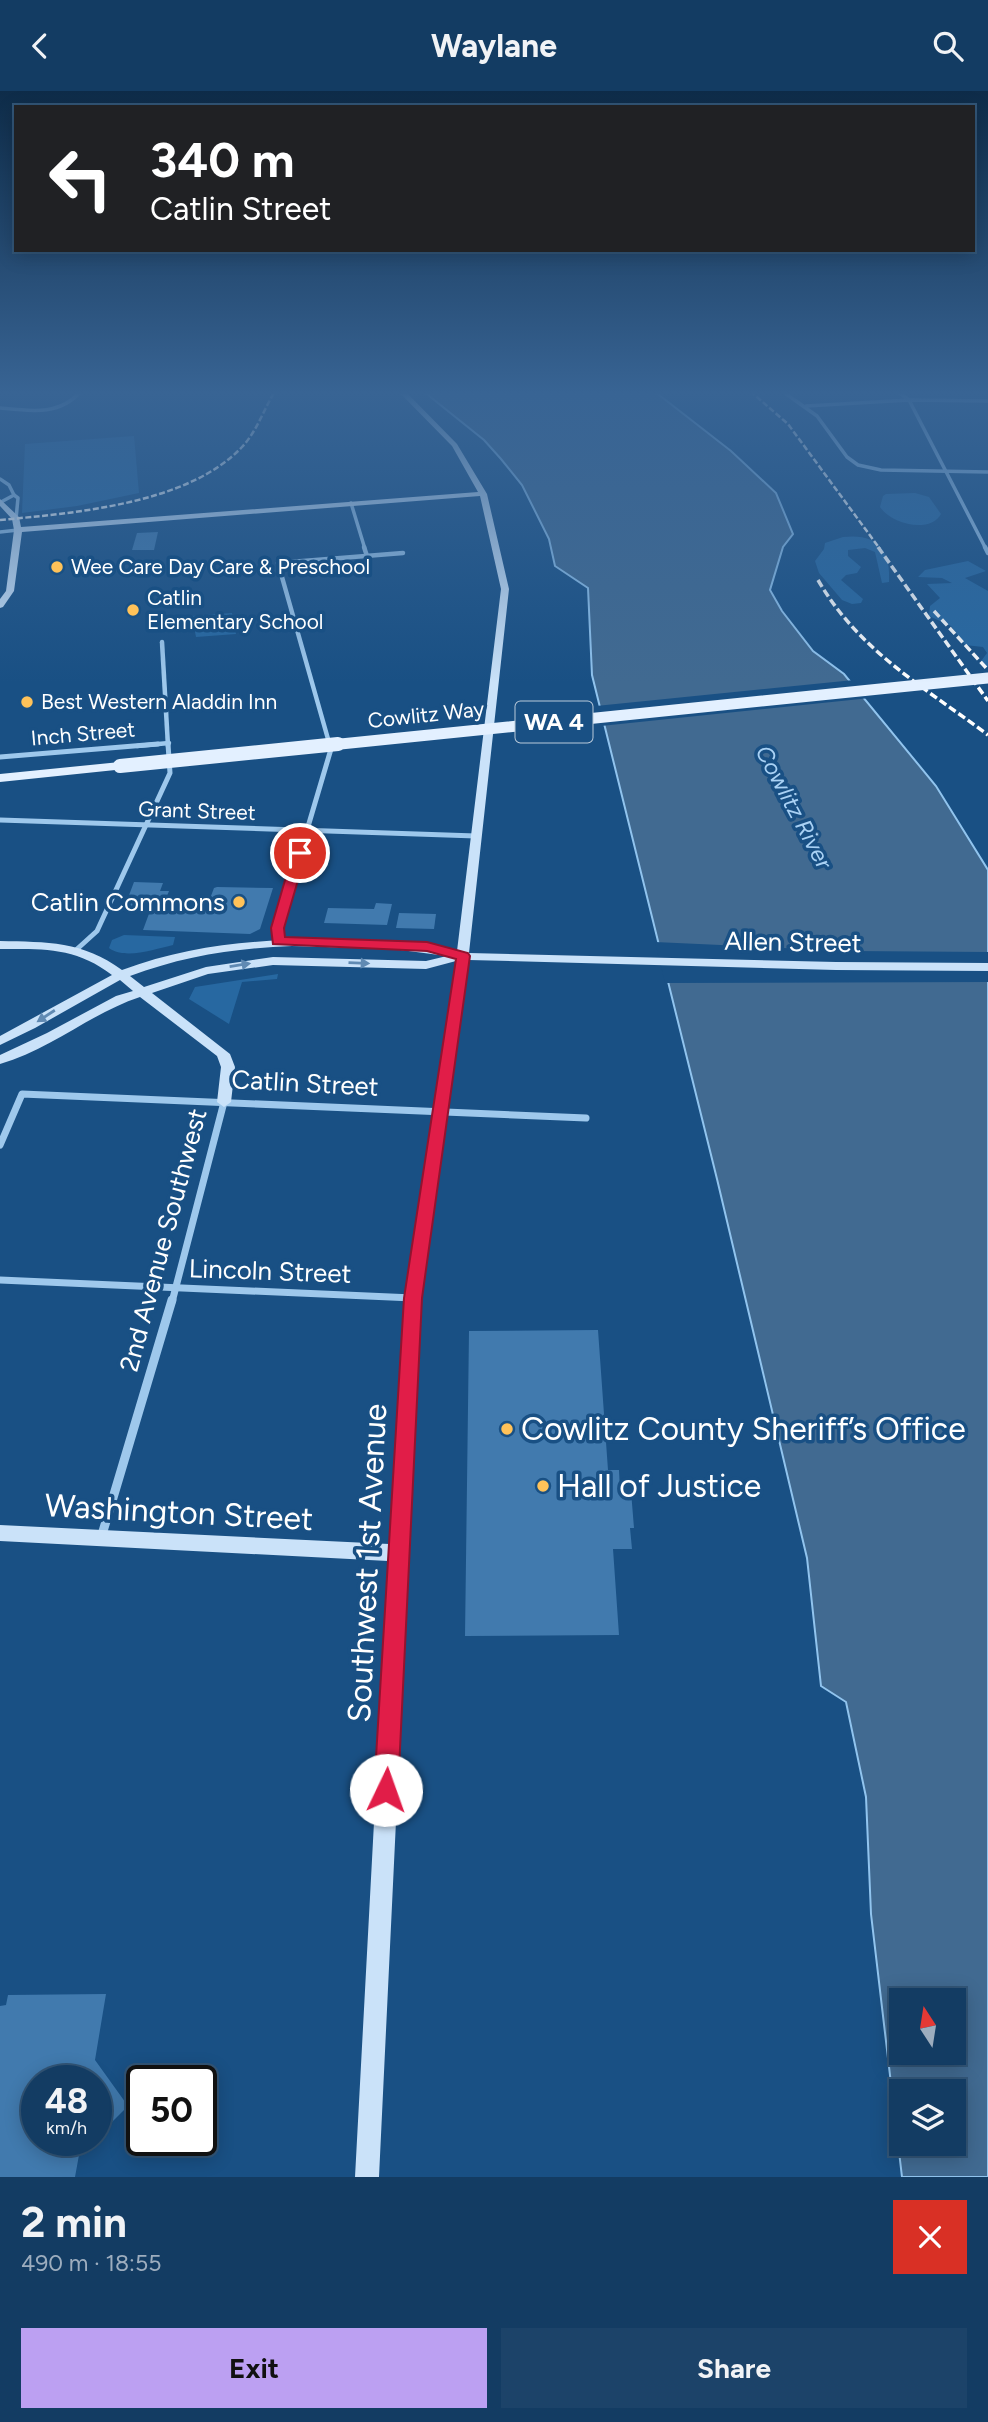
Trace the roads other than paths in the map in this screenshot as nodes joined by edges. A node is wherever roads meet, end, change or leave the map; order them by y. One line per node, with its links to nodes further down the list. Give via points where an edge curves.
1 (11, 488): 5 (street)
2 (480, 488): 4 (main road, Southwest 1st Avenue)
3 (953, 488): 12 (street)
4 (483, 493): 7 (main road); 25 (main road, Southwest 1st Avenue, via 505,589)
5 (14, 495): 6 (street); 8 (street, via 18,498)
6 (1, 502): 8 (main road)
7 (351, 503): 9 (main road); 13 (street)
8 (16, 519): 9 (main road)
9 (18, 530): 10 (street); 14 (main road, via 10,591)
10 (0, 532)
11 (403, 553): 13 (street)
12 (988, 553)
13 (367, 556): 24 (street, via 278,563 331,749)
14 (0, 604)
15 (162, 642): 17 (street)
16 (988, 678): 20 (main road, Cowlitz Way / WA 4, bridge)
17 (169, 743): 18 (street, Inch Street); 23 (street, via 170,773)
18 (0, 757)
19 (0, 767): 20 (main road)
20 (44, 773): 21 (main road, WA 4)
21 (0, 778)
22 (0, 820): 23 (street, Grant Street)
23 (145, 825): 24 (street, Grant Street); 28 (street, via 97,931)
24 (305, 831): 25 (street, Grant Street); 26 (street)
25 (476, 836): 29 (main road, Southwest 1st Avenue)
26 (278, 941): 29 (main road, via 427,947); 31 (main road, via 200,951)
27 (0, 945): 28 (main road)
28 (76, 950): 31 (main road)
29 (463, 956): 30 (main road, Allen Street); 32 (main road, one-way to 29, via 247,964 426,965); 36 (main road, Southwest 1st Avenue)
30 (988, 967)
31 (121, 975): 32 (main road); 33 (main road, one-way to 33)
32 (140, 990): 34 (main road); 35 (main road, 2nd Avenue Southwest, via 223,1054 228,1067)
33 (0, 1041)
34 (0, 1060)
35 (224, 1102): 36 (street, Catlin Street); 38 (street, Catlin Street, via 22,1094); 40 (street, 2nd Avenue Southwest)
36 (440, 1111): 37 (street, Catlin Street); 41 (main road, Southwest 1st Avenue)
37 (586, 1118)
38 (0, 1145)
39 (0, 1280): 40 (street, Lincoln Street)
40 (176, 1288): 41 (street, Lincoln Street); 43 (street, 2nd Avenue Southwest)
41 (413, 1298): 44 (main road, Southwest 1st Avenue)
42 (0, 1533): 43 (main road, Washington Street)
43 (101, 1538): 44 (main road, Washington Street)
44 (398, 1553): 45 (main road, Southwest 1st Avenue)
45 (367, 2177)

